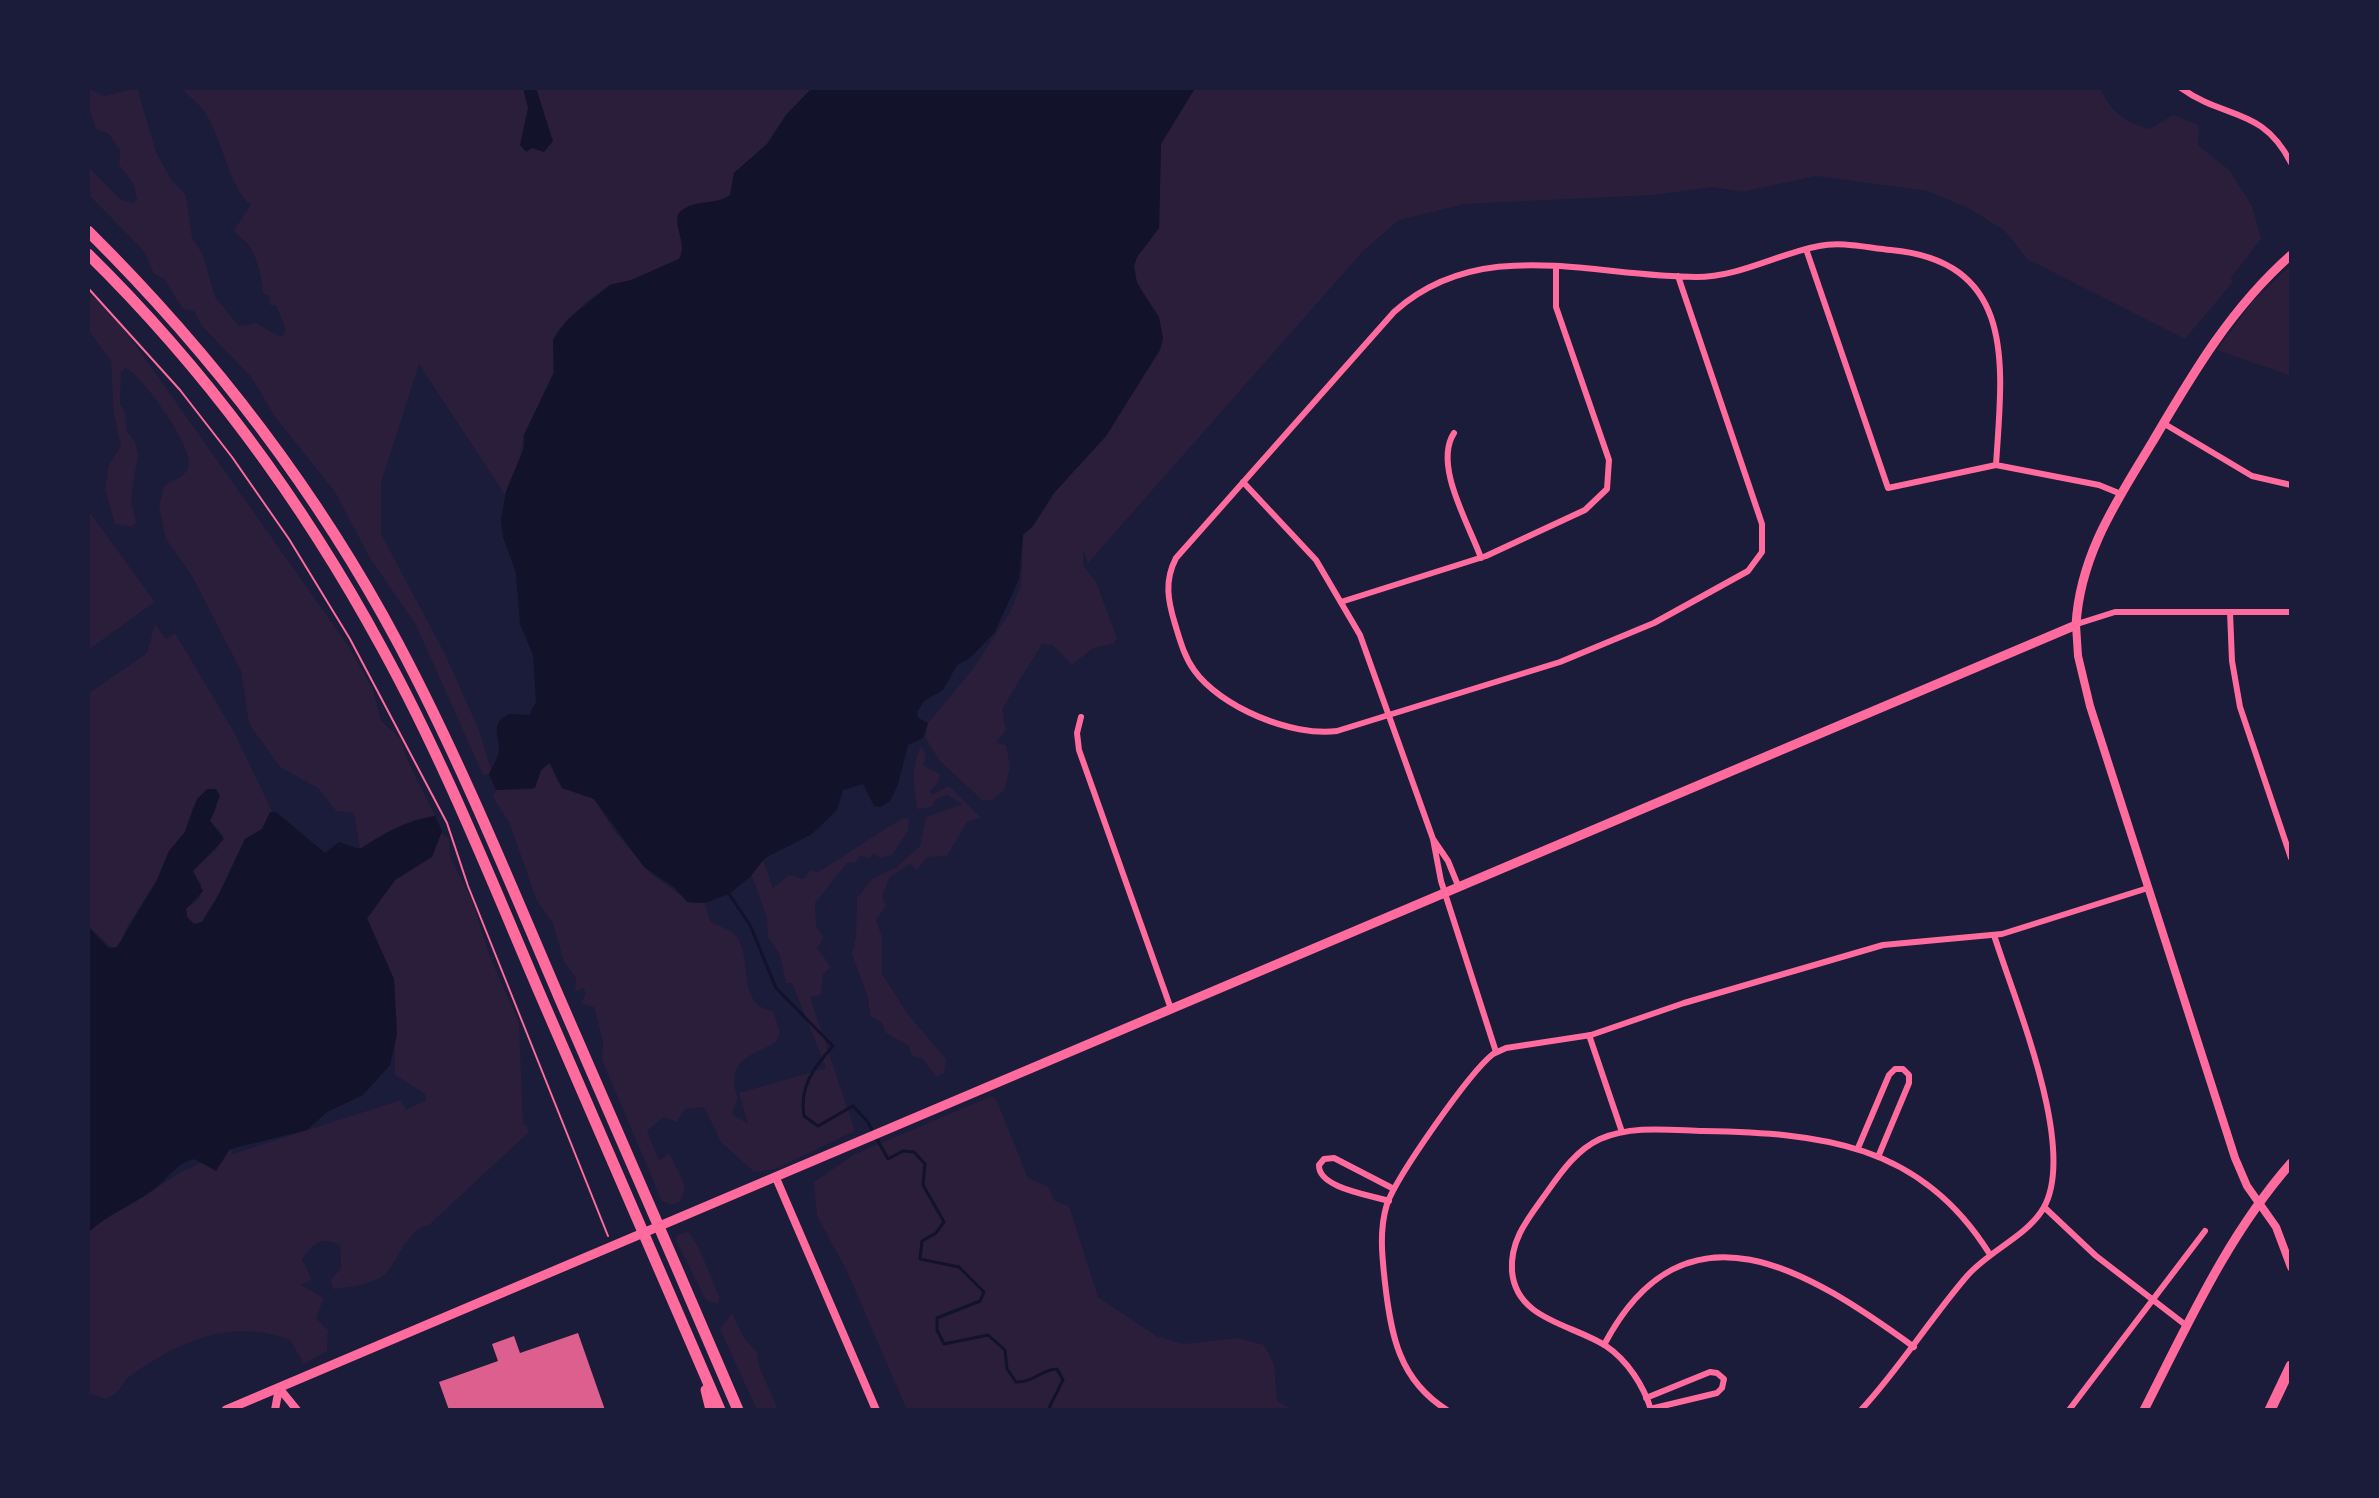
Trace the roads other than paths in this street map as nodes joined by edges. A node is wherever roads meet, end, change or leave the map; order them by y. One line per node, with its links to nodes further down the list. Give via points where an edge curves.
1 (2181, 88): 2 (street, via 2262,125)
2 (2291, 163)
3 (88, 231): 56 (highway, via 248,411 317,508 412,669)
4 (1806, 249): 8 (street, via 1728,274); 11 (street, via 1888,488); 11 (street, via 1836,244 1920,254 1949,266 1974,288 1988,307 2001,345)
5 (88, 254): 48 (highway, via 181,354 244,433 360,609 450,786)
6 (2291, 255): 9 (main road, via 2220,331)
7 (1556, 266): 8 (street); 12 (street, via 1477,267 1415,295 1383,322); 15 (street, via 1556,307 1608,457 1609,482 1602,498 1589,508)
8 (1678, 276): 20 (street, via 1762,522 1758,560 1742,576 1614,641)
9 (2163, 423): 13 (street, via 2255,477); 14 (main road)
10 (1454, 433): 15 (street, via 1446,467)
11 (1996, 465): 14 (street)
12 (1243, 482): 16 (street, via 1299,539); 20 (street, via 1178,555 1170,572 1170,609 1192,667 1225,699 1294,729 1337,731)
13 (2291, 485)
14 (2121, 494): 19 (main road, via 2088,559)
15 (1481, 558): 16 (street)
16 (1344, 601): 20 (street)
17 (2230, 612): 18 (street); 19 (street, via 2115,612); 23 (street, via 2240,707)
18 (2291, 612)
19 (2076, 625): 24 (main road); 25 (street, via 2085,692)
20 (1390, 715): 22 (street)
21 (1081, 717): 28 (street, via 1079,750)
22 (1433, 839): 24 (street); 26 (street)
23 (2291, 858)
24 (1459, 888): 26 (main road)
25 (2148, 888): 27 (street); 38 (street, via 2235,1158)
26 (1445, 894): 28 (main road); 30 (street)
27 (1994, 935): 29 (street, via 1883,945); 39 (street, via 2052,1129 2055,1175)
28 (1171, 1009): 35 (main road)
29 (1589, 1035): 30 (street); 31 (street)
30 (1496, 1052): 36 (street, via 1482,1063)
31 (1622, 1132): 32 (street, via 1781,1132); 45 (street, via 1595,1142 1568,1164 1523,1225 1512,1262 1515,1286 1529,1307)
32 (1858, 1148): 33 (street); 33 (street, via 1889,1075 1903,1069 1909,1083)
33 (1878, 1157): 41 (street, via 1946,1202)
34 (2291, 1163): 38 (main road)
35 (776, 1178): 49 (main road); 57 (street)
36 (1394, 1189): 37 (street); 37 (street, via 1334,1158 1319,1165 1326,1180)
37 (1389, 1201): 58 (street, via 1381,1245 1394,1340 1416,1383)
38 (2258, 1203): 42 (street, via 2276,1227); 44 (main road)
39 (2044, 1207): 41 (street); 43 (street)
40 (2205, 1231): 43 (street)
41 (1989, 1253): 46 (street)
42 (2291, 1267)
43 (2152, 1299): 44 (street); 61 (street)
44 (2187, 1326): 62 (main road)
45 (1604, 1345): 46 (street, via 1626,1306 1649,1281 1680,1265 1721,1259 1770,1265 1810,1279); 50 (street, via 1625,1364)
46 (1914, 1347): 60 (street)
47 (2291, 1366): 63 (highway)
48 (705, 1374): 54 (highway); 55 (highway)
49 (279, 1388): 51 (main road); 52 (street); 53 (street)
50 (1646, 1398): 59 (street); 59 (street, via 1710,1372 1724,1379 1717,1393)
51 (226, 1410)
52 (275, 1410)
53 (297, 1410)
54 (711, 1410)
55 (720, 1410)
56 (738, 1410)
57 (876, 1410)
58 (1447, 1410)
59 (1650, 1410)
60 (1861, 1410)
61 (2069, 1410)
62 (2144, 1410)
63 (2270, 1410)

